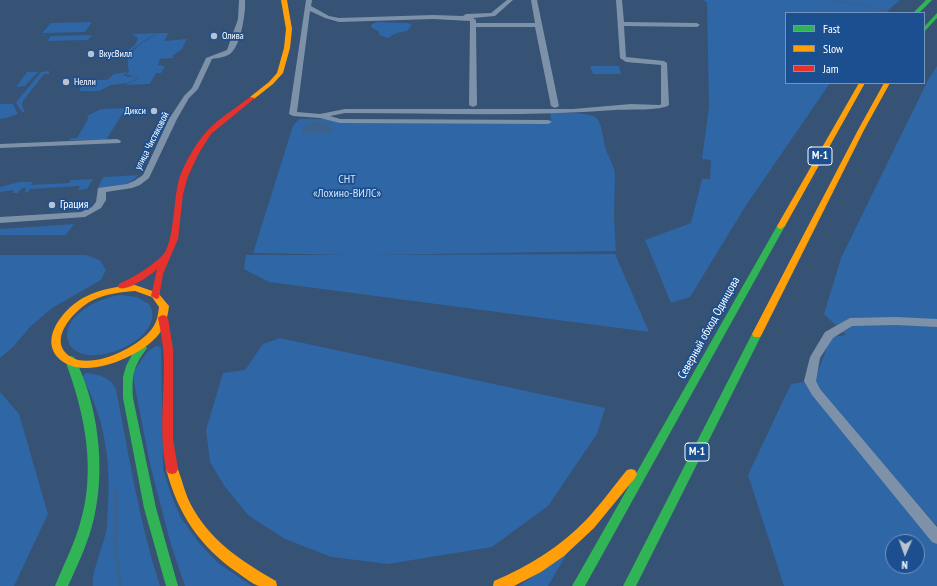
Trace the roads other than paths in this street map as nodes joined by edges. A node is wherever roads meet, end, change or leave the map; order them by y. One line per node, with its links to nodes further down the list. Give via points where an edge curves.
1 (242, 0): 23 (street, улица Чистяковой, via 242,15 230,51 209,58 194,89 173,119 143,180 129,186 101,190 101,203 94,210 82,214)
2 (284, 0): 24 (main road, via 289,29 288,48 280,73 209,133 195,153 184,176 174,239)
3 (510, 0): 7 (street, via 490,16 436,14 357,18 341,18)
4 (534, 0): 12 (street)
5 (619, 0): 10 (street)
6 (929, 0): 8 (main road)
7 (308, 3): 11 (street, via 327,17 339,20 470,18); 19 (street, via 293,114)
8 (917, 12)
9 (937, 15): 14 (main road)
10 (620, 24): 13 (street); 19 (street, via 623,58 664,62 665,105 573,111 345,111)
11 (472, 25): 12 (street); 17 (street)
12 (538, 25): 18 (street)
13 (697, 25)
14 (925, 29)
15 (861, 84): 31 (main road, Северный обход Одинцова / М-1)
16 (886, 84): 33 (main road, М-1)
17 (473, 105)
18 (555, 106)
19 (320, 116): 20 (street, via 340,121)
20 (548, 122)
21 (117, 141): 22 (street)
22 (0, 146)
23 (0, 220)
24 (168, 253): 25 (main road, via 145,275); 26 (main road, via 159,274)
25 (117, 289): 26 (main road, via 139,289); 30 (main road, via 100,293 84,301 70,311 60,323 56,336 57,348)
26 (156, 296): 27 (main road, via 163,308)
27 (163, 318): 29 (main road, via 155,333); 36 (main road, via 168,349 169,460 175,482 187,510 210,542 241,567)
28 (937, 323): 32 (street, via 850,322 829,335 815,357 810,381 816,392)
29 (146, 342): 30 (main road, via 122,357 103,362 85,363); 35 (main road, via 129,366 128,397 141,468)
30 (70, 360): 34 (main road, via 90,416 94,437 94,490 88,517)
31 (664, 433): 37 (main road, via 589,524 552,557); 38 (main road, Северный обход Одинцова / М-1)
32 (937, 537)
33 (630, 585)
34 (61, 586)
35 (172, 586)
36 (271, 586)
37 (499, 586)
38 (578, 586)

